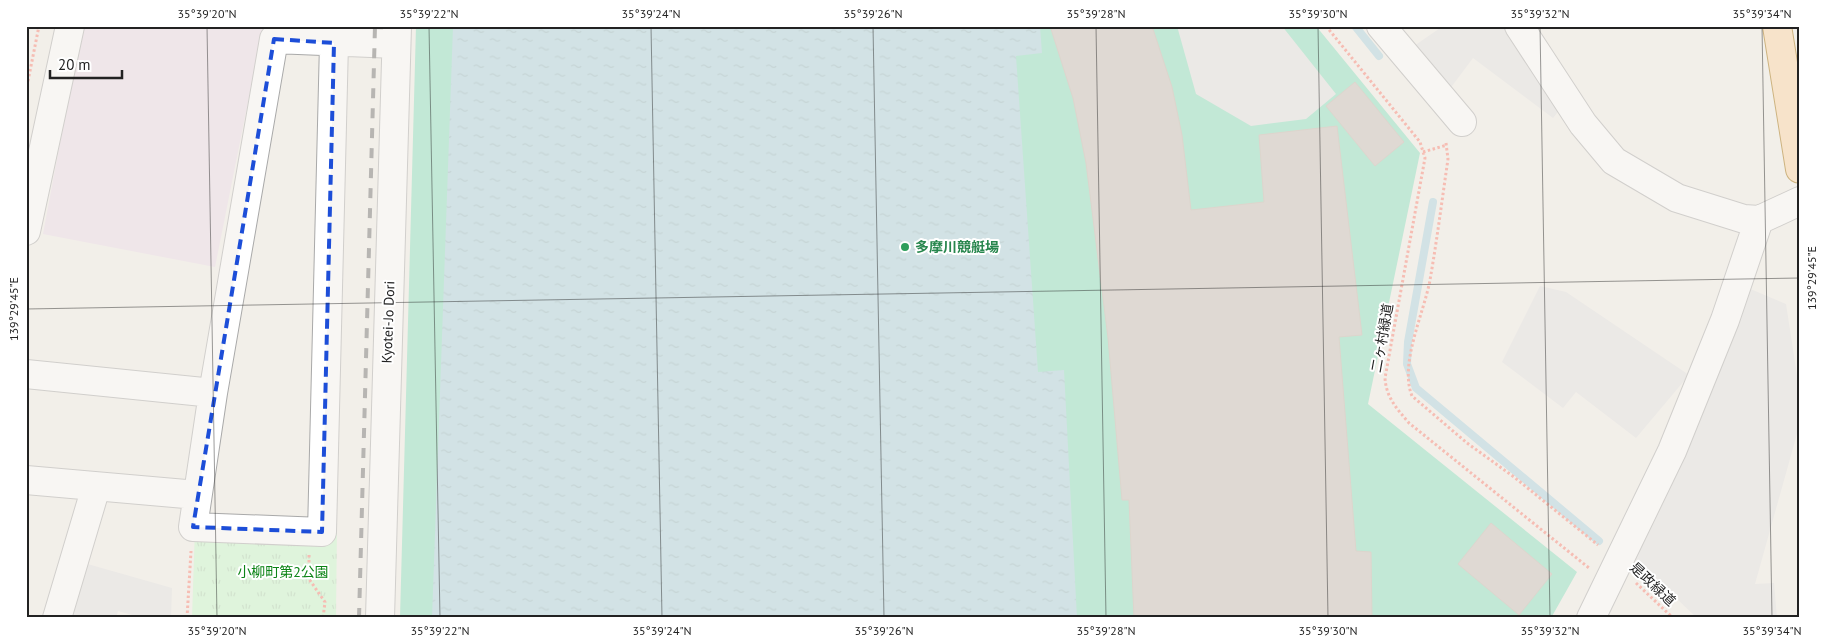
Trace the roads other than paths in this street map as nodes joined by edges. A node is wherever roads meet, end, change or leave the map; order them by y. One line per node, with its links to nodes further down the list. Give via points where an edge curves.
1 (70, 26): 11 (street)
2 (1381, 26): 7 (street)
3 (1519, 26): 10 (street, via 1583,124 1614,161 1677,198 1744,219)
4 (1777, 26): 8 (main road)
5 (397, 35): 6 (street); 18 (street, Kyotei-Jo Dori)
6 (334, 43): 13 (street, via 274,39); 16 (street, via 322,532 193,527)
7 (1452, 130)
8 (1800, 169)
9 (1800, 201): 10 (street)
10 (1759, 220): 19 (street, via 1725,320 1672,451 1605,568)
11 (26, 231)
12 (26, 374): 13 (street)
13 (213, 393): 16 (street)
14 (26, 480): 15 (street)
15 (96, 487): 16 (street); 17 (street)
16 (197, 495)
17 (57, 618)
18 (380, 618)
19 (1591, 618)

